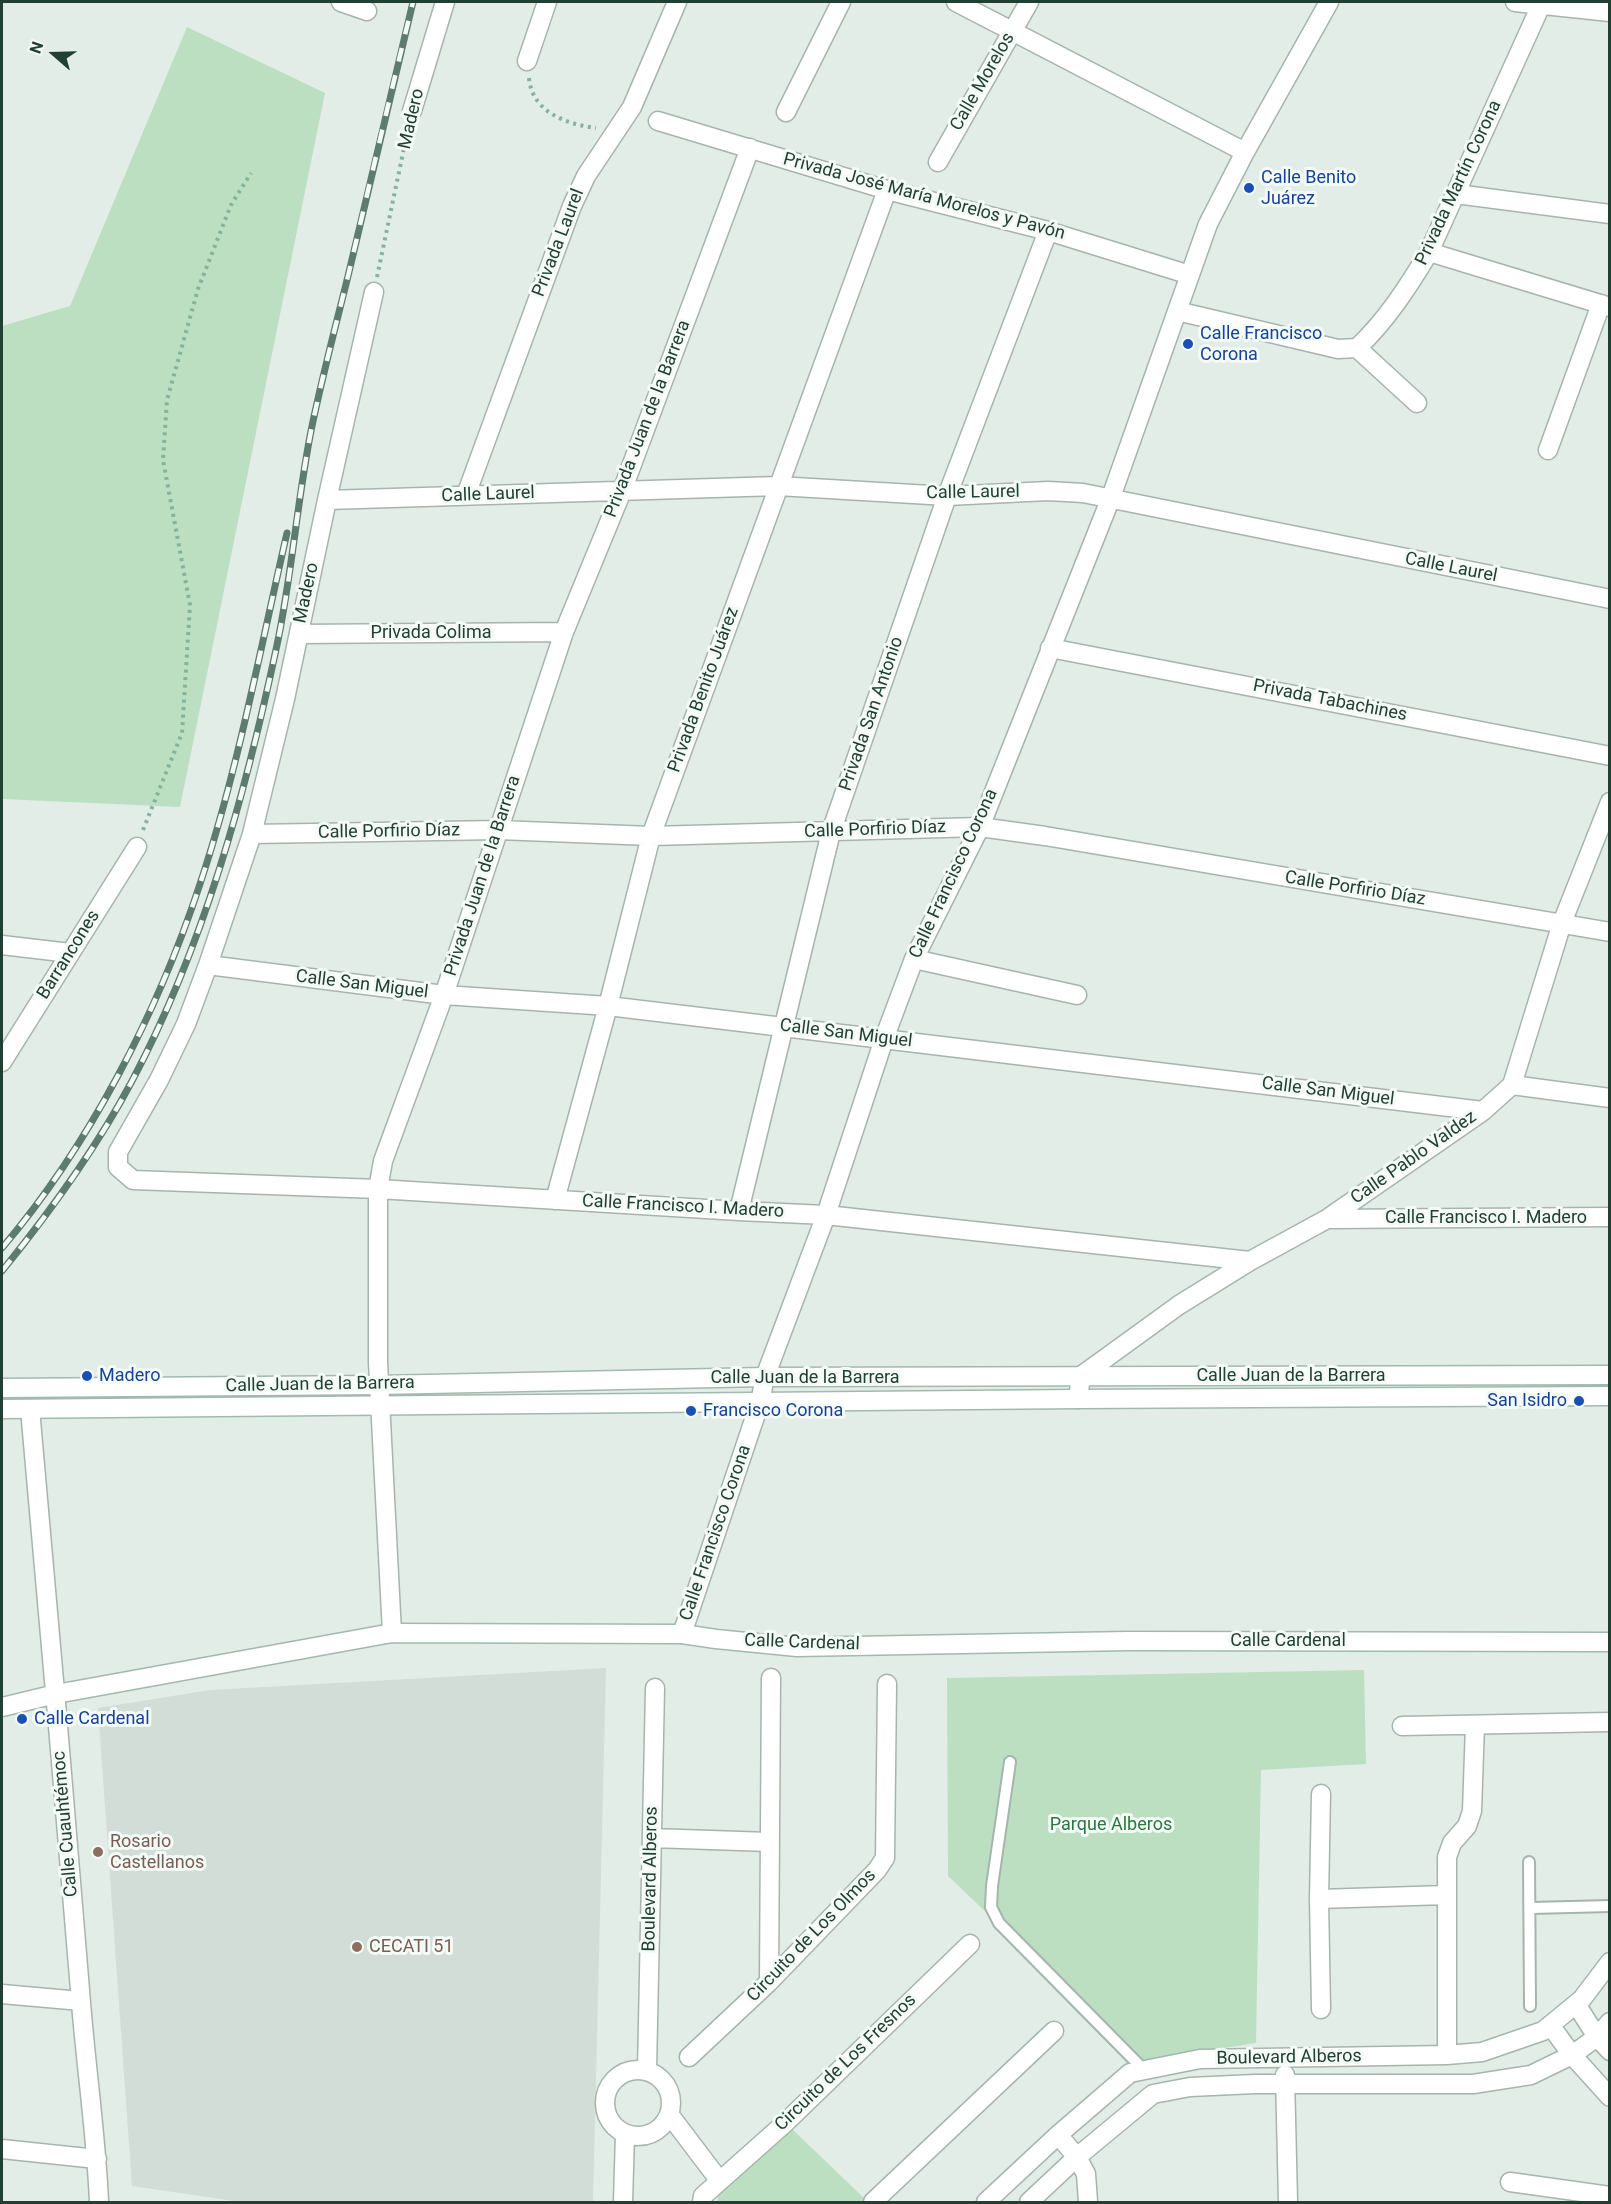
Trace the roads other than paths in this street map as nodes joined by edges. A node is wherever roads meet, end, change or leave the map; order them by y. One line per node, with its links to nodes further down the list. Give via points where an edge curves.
1 (341, 2): 11 (street)
2 (445, 2): 15 (street, Madero)
3 (547, 2): 14 (street)
4 (677, 2): 35 (street, Privada Laurel, via 632,107 586,176 572,206)
5 (841, 2): 16 (street)
6 (956, 2): 13 (street)
7 (1029, 2): 13 (street, Calle Morelos)
8 (1515, 2): 10 (street)
9 (1323, 3): 19 (street, Calle Francisco Corona)
10 (1541, 4): 12 (street); 22 (street, Privada Martín Corona)
11 (367, 11)
12 (1610, 12)
13 (1012, 31): 19 (street); 20 (street, Calle Morelos)
14 (527, 61)
15 (412, 111)
16 (786, 112)
17 (658, 121): 18 (street, Privada José María Morelos y Pavón)
18 (750, 148): 21 (street, Privada José María Morelos y Pavón); 34 (street, Privada Juan de la Barrera)
19 (1245, 152): 26 (street, Calle Francisco Corona, via 1208,224)
20 (938, 162)
21 (887, 190): 24 (street, Privada José María Morelos y Pavón); 33 (street, Privada Benito Juárez)
22 (1456, 194): 23 (street); 25 (street, Privada Martín Corona)
23 (1610, 214)
24 (1048, 231): 26 (street, Privada José María Morelos y Pavón); 36 (street, Privada San Antonio)
25 (1429, 252): 28 (street); 30 (street, Privada Martín Corona, via 1376,331)
26 (1190, 274): 29 (street, Calle Francisco Corona)
27 (374, 292): 37 (street, Madero)
28 (1605, 306): 32 (street)
29 (1177, 311): 30 (street, via 1338,348); 38 (street, Calle Francisco Corona)
30 (1357, 348): 31 (street)
31 (1417, 403)
32 (1548, 450)
33 (778, 486): 34 (street, Calle Laurel); 36 (street, Calle Laurel); 49 (street, Privada Benito Juárez)
34 (622, 490): 35 (street, Calle Laurel); 40 (street, Privada Juan de la Barrera)
35 (466, 495): 37 (street, Calle Laurel)
36 (947, 496): 38 (street, Calle Laurel, via 1048,491 1083,493); 47 (street, Privada San Antonio)
37 (327, 500): 41 (street, Madero)
38 (1110, 500): 39 (street, Calle Laurel); 42 (street, Calle Francisco Corona)
39 (1610, 599)
40 (564, 632): 41 (street, Privada Colima); 46 (street, Privada Juan de la Barrera)
41 (299, 634): 48 (street, Madero)
42 (1050, 648): 43 (street, Privada Tabachines); 45 (street, Calle Francisco Corona)
43 (1610, 756)
44 (1610, 802): 51 (street)
45 (980, 827): 47 (street, Calle Porfirio Díaz); 51 (street, Calle Porfirio Díaz); 55 (street, Calle Francisco Corona)
46 (499, 830): 48 (street, Calle Porfirio Díaz); 49 (street, Calle Porfirio Díaz); 57 (street, Privada Juan de la Barrera)
47 (831, 832): 49 (street, Calle Porfirio Díaz); 60 (street, Privada San Antonio)
48 (252, 834): 56 (street, Madero)
49 (651, 836): 59 (street, Privada Benito Juárez)
50 (136, 847): 54 (street, Barrancones)
51 (1562, 923): 52 (street, Calle Porfirio Díaz); 63 (street)
52 (1610, 932)
53 (2, 945): 54 (street)
54 (70, 953): 62 (street, Barrancones)
55 (914, 959): 58 (street); 61 (street, Calle Francisco Corona)
56 (208, 965): 57 (street, Calle San Miguel); 66 (street, Madero, via 186,1024 118,1152)
57 (444, 995): 59 (street, Calle San Miguel); 67 (street, Privada Juan de la Barrera, via 387,1148)
58 (1077, 995)
59 (608, 1006): 60 (street, Calle San Miguel); 68 (street, Privada Benito Juárez)
60 (784, 1026): 61 (street, Calle San Miguel); 69 (street, Privada San Antonio)
61 (884, 1039): 65 (street, Calle San Miguel); 70 (street, Calle Francisco Corona)
62 (2, 1062)
63 (1512, 1085): 64 (street); 65 (street, Calle Pablo Valdez)
64 (1610, 1098)
65 (1483, 1111): 72 (street, Calle Pablo Valdez)
66 (118, 1167): 67 (street, Calle Francisco I. Madero, via 133,1180)
67 (378, 1189): 68 (street, Calle Francisco I. Madero); 77 (street, Privada Juan de la Barrera)
68 (555, 1200): 69 (street, Calle Francisco I. Madero)
69 (739, 1211): 70 (street, Calle Francisco I. Madero)
70 (826, 1215): 73 (street, Calle Francisco I. Madero); 76 (street, Calle Francisco Corona)
71 (1610, 1217): 72 (street, Calle Francisco I. Madero)
72 (1327, 1219): 73 (street, Calle Pablo Valdez)
73 (1250, 1261): 75 (street, Calle Pablo Valdez, via 1179,1305)
74 (1610, 1375): 75 (street, Calle Juan de la Barrera)
75 (1081, 1376): 76 (street, Calle Juan de la Barrera); 80 (street)
76 (765, 1377): 77 (street, Calle Juan de la Barrera); 81 (street, Calle Francisco Corona)
77 (379, 1385): 78 (street, Calle Juan de la Barrera); 82 (street, Privada Juan de la Barrera)
78 (2, 1388)
79 (1610, 1396): 80 (street, Calle Juan de la Barrera)
80 (1078, 1399): 81 (street, Calle Juan de la Barrera)
81 (760, 1402): 82 (street, Calle Juan de la Barrera); 86 (street, Calle Francisco Corona)
82 (380, 1405): 84 (street, Calle Juan de la Barrera); 85 (street, Privada Juan de la Barrera)
83 (2, 1409): 84 (street, Calle Juan de la Barrera)
84 (30, 1409): 91 (street, Calle Cuauhtémoc)
85 (392, 1633): 86 (street, Calle Cardenal); 91 (street, Calle Cardenal)
86 (682, 1634): 87 (street, Calle Cardenal, via 797,1647 1128,1641)
87 (1610, 1642)
88 (771, 1678): 99 (street, Circuito de Los Olmos)
89 (886, 1684): 107 (street, Circuito de Los Olmos, via 885,1858)
90 (655, 1688): 98 (street, Boulevard Alberos)
91 (56, 1694): 92 (street, Calle Cardenal); 109 (street, Calle Cuauhtémoc)
92 (2, 1707)
93 (1610, 1722): 94 (street)
94 (1475, 1725): 95 (street); 101 (street, via 1472,1811 1467,1826 1452,1843)
95 (1402, 1726)
96 (1010, 1762): 123 (lane, via 992,1886 992,1907 999,1923)
97 (1322, 1794): 102 (street)
98 (652, 1838): 99 (street); 122 (street, Boulevard Alberos)
99 (770, 1842): 107 (street, Circuito de Los Olmos)
100 (1529, 1862): 104 (lane)
101 (1446, 1895): 102 (street); 118 (street)
102 (1319, 1899): 112 (street)
103 (1610, 1906): 104 (lane)
104 (1531, 1908): 111 (lane)
105 (970, 1944): 132 (street, Circuito de Los Fresnos, via 785,2123)
106 (1610, 1962): 110 (street, Boulevard Alberos)
107 (769, 1982): 120 (street, Circuito de Los Olmos)
108 (2, 1994): 109 (street)
109 (81, 2001): 131 (street, Calle Cuauhtémoc)
110 (1576, 2004): 114 (street, Boulevard Alberos); 116 (street)
111 (1530, 2006)
112 (1321, 2010)
113 (1610, 2022): 116 (street, Boulevard Alberos)
114 (1550, 2025): 118 (street, Boulevard Alberos, via 1482,2052); 119 (street)
115 (1054, 2031): 138 (street)
116 (1597, 2037): 117 (street); 119 (street, Boulevard Alberos)
117 (1610, 2051)
118 (1447, 2055): 121 (street, Boulevard Alberos)
119 (1572, 2055): 124 (street, Boulevard Alberos, via 1531,2075 1473,2084); 125 (street)
120 (689, 2057)
121 (1285, 2059): 123 (street, Boulevard Alberos, via 1200,2059); 124 (street)
122 (647, 2070): 126 (street, via 657,2075 670,2092); 127 (street, via 636,2069 615,2078 604,2097 608,2119)
123 (1145, 2070): 128 (street, Boulevard Alberos, via 1130,2073)
124 (1285, 2085): 130 (street, Boulevard Alberos, via 1190,2087 1153,2094); 142 (street)
125 (1610, 2097)
126 (669, 2114): 127 (street, via 656,2131 646,2135); 132 (street)
127 (625, 2134): 136 (street)
128 (1058, 2135): 130 (street); 139 (street, Boulevard Alberos)
129 (2, 2149): 131 (street)
130 (1077, 2157): 140 (street, Boulevard Alberos); 141 (street, via 1086,2174)
131 (97, 2159): 135 (street, Calle Cuauhtémoc)
132 (719, 2180): 137 (street, Circuito de Los Fresnos)
133 (1510, 2182): 134 (street)
134 (1610, 2196)
135 (99, 2202)
136 (623, 2202)
137 (702, 2202)
138 (873, 2202)
139 (986, 2202)
140 (1029, 2202)
141 (1088, 2202)
142 (1288, 2202)

